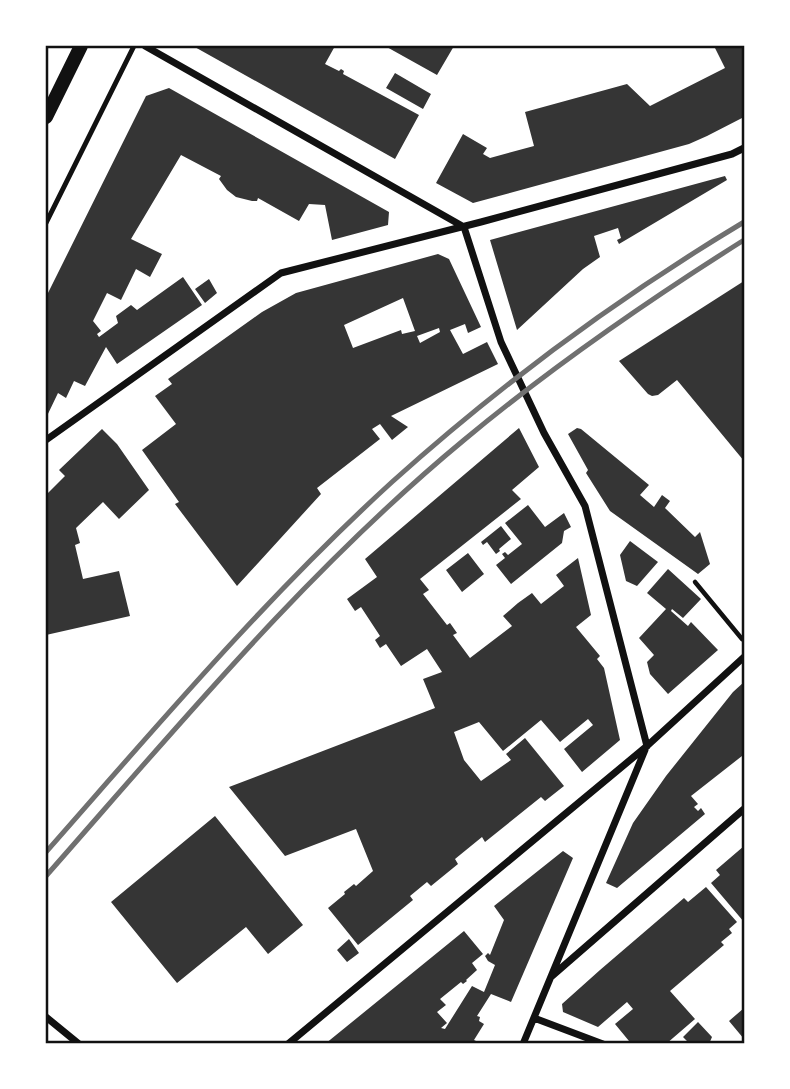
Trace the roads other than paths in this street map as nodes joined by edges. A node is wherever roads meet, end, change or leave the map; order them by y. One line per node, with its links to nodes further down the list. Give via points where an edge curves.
1 (81, 46): 4 (main road)
2 (134, 46): 6 (lane)
3 (145, 46): 7 (street)
4 (46, 117)
5 (744, 148): 7 (street)
6 (46, 223)
7 (464, 227): 8 (street, via 281,273); 10 (street, via 501,342 585,506)
8 (46, 440)
9 (744, 657): 10 (street)
10 (647, 746): 12 (street); 16 (street)
11 (744, 809): 12 (street)
12 (550, 978): 14 (street)
13 (46, 1017): 15 (street)
14 (534, 1018): 17 (street); 18 (street)
15 (79, 1044)
16 (288, 1044)
17 (523, 1044)
18 (603, 1044)

